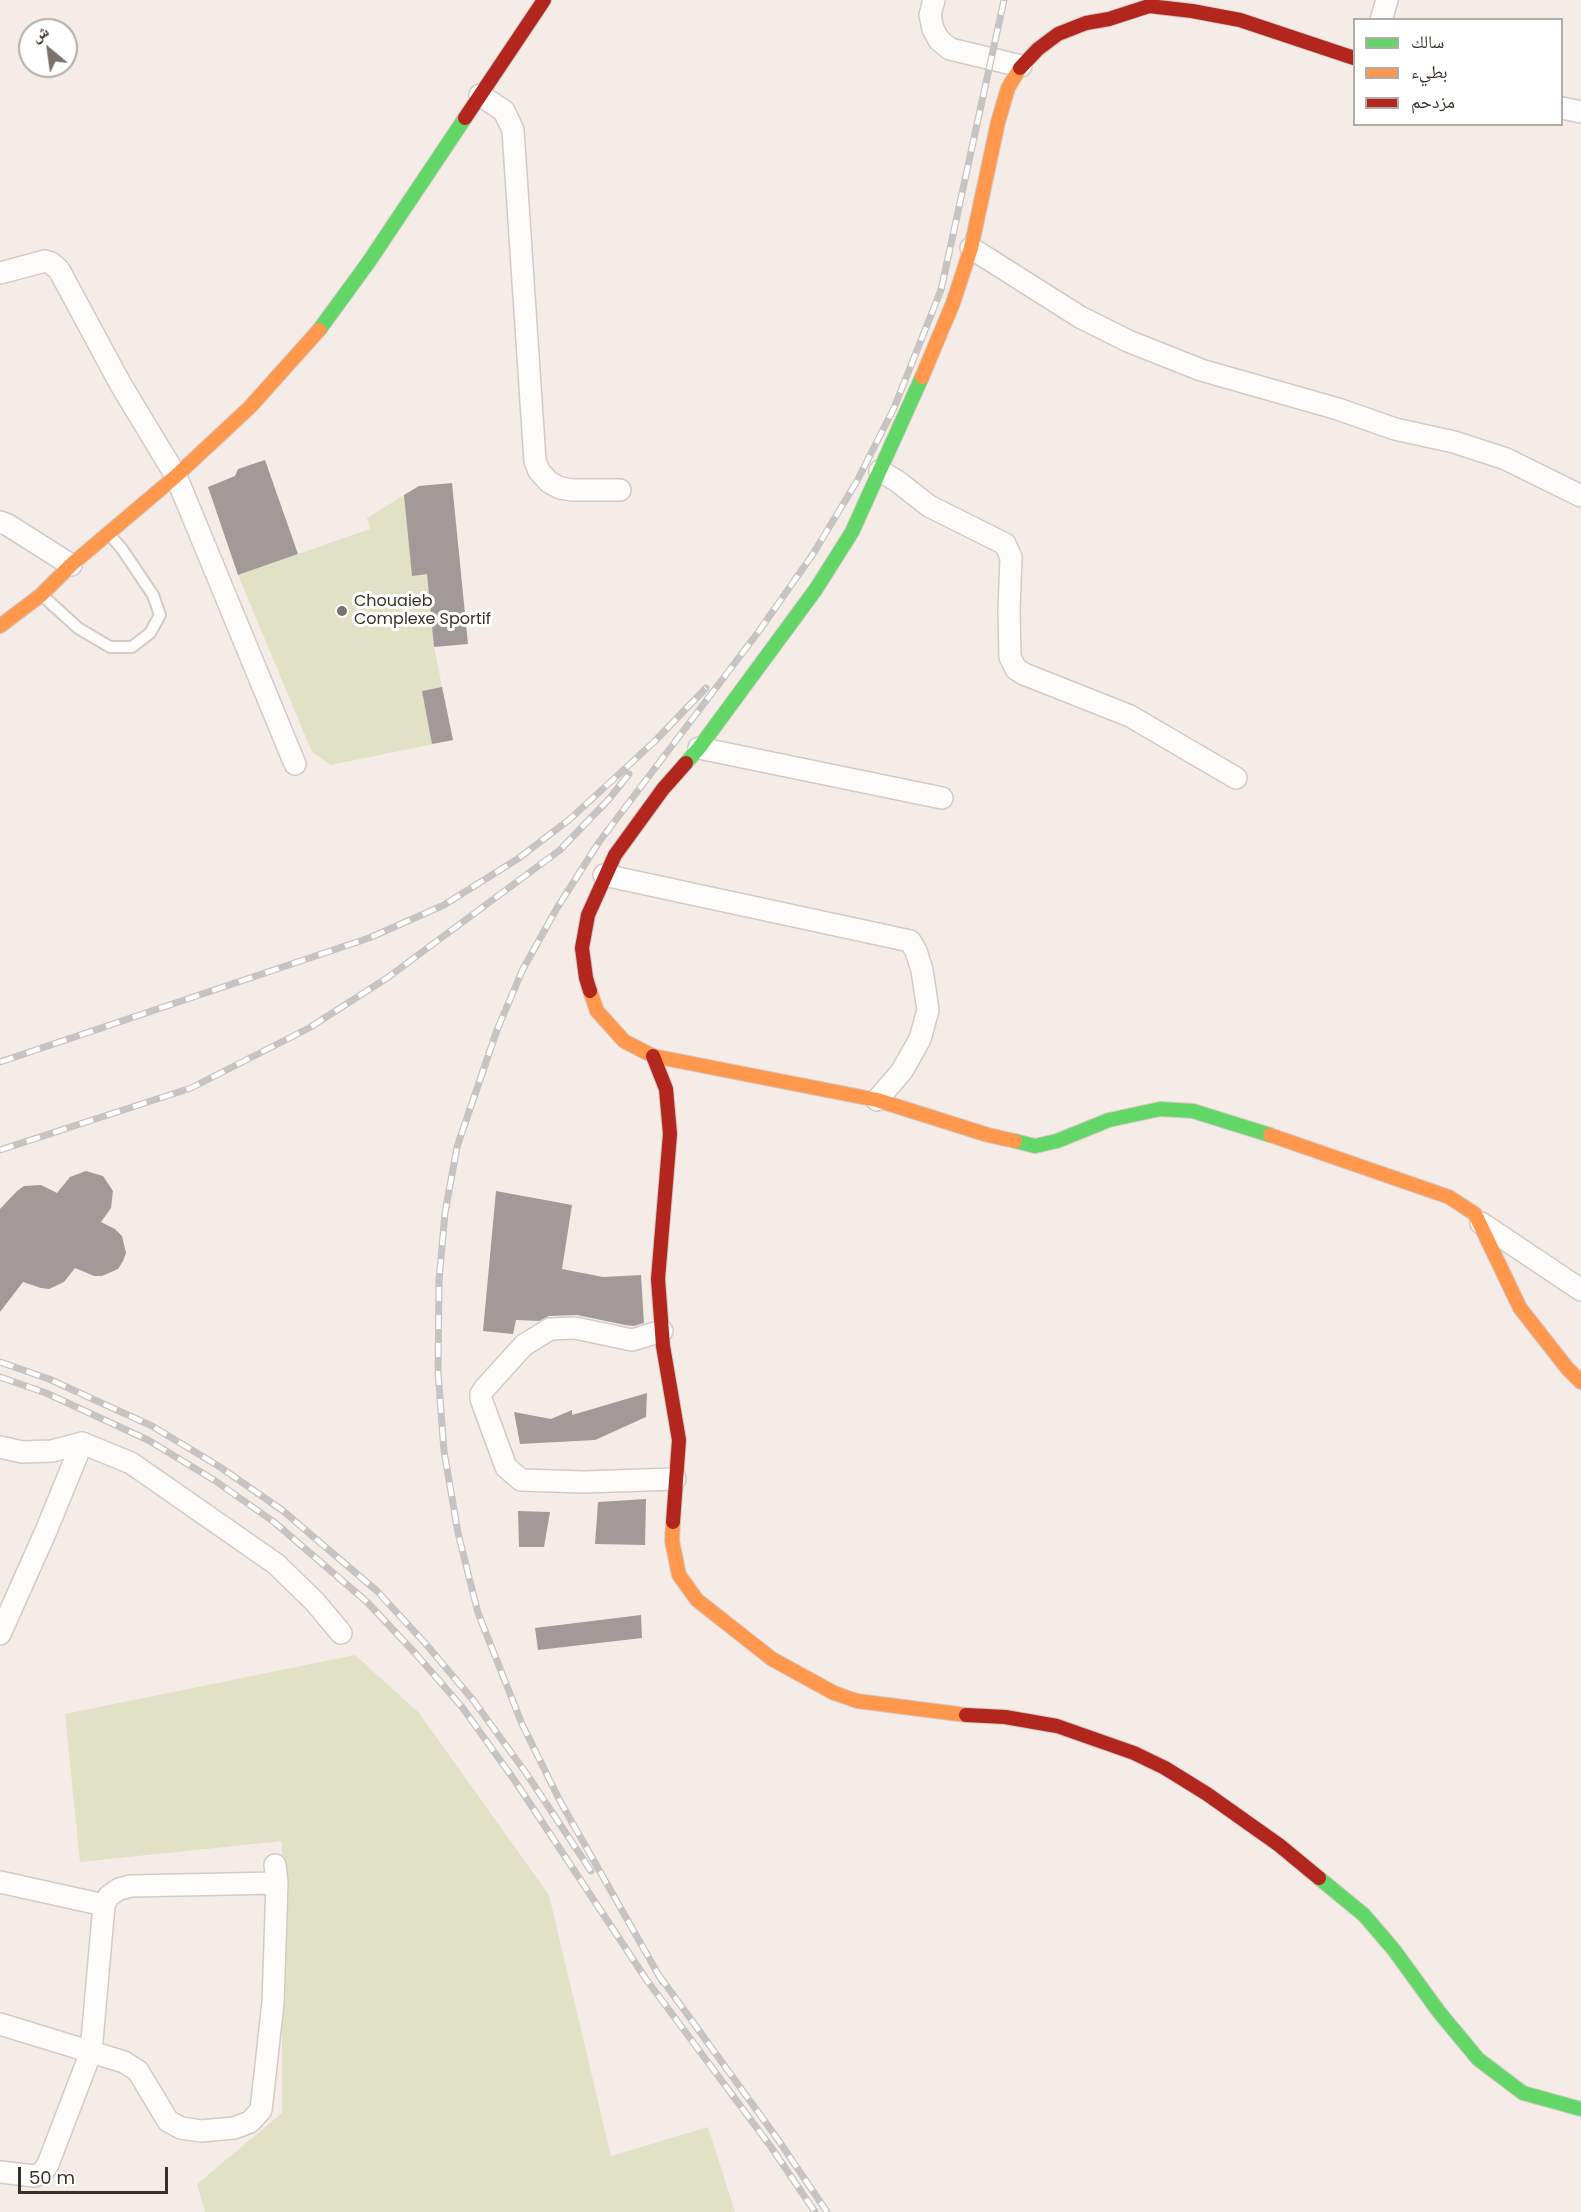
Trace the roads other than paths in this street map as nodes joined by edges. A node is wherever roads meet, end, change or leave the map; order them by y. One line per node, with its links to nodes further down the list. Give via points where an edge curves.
1 (544, 0): 9 (street)
2 (934, 0): 8 (street, via 930,15 933,29 950,49)
3 (1387, 0): 6 (street)
4 (1150, 3): 5 (street); 8 (street, via 1058,34)
5 (1222, 8): 7 (street, via 1240,20)
6 (1382, 18)
7 (1353, 58)
8 (1021, 66): 12 (street, via 1008,88 998,122)
9 (480, 95): 15 (street, via 317,333 250,407); 16 (street, via 504,111 513,130 535,461 549,482 560,488)
10 (1563, 108): 11 (street)
11 (1581, 112)
12 (971, 248): 14 (street, via 935,347); 17 (street, via 1080,317 1128,341 1201,370 1506,459)
13 (0, 273): 15 (street, via 45,261 59,270)
14 (880, 471): 23 (street, via 852,532 816,589); 25 (street, via 929,506 1005,544 1011,557 1010,657 1016,669 1130,716)
15 (176, 476): 19 (street); 24 (street)
16 (620, 490)
17 (1581, 496)
18 (0, 522): 20 (street)
19 (108, 533): 20 (street); 21 (lane, via 153,595 160,615 150,633 132,647 110,647 78,628)
20 (71, 565): 21 (street)
21 (41, 595): 22 (street)
22 (0, 626)
23 (699, 748): 26 (street); 27 (street, via 663,789)
24 (296, 765)
25 (1236, 778)
26 (942, 798)
27 (604, 875): 28 (street, via 588,915 582,948 586,978 597,1011 624,1041); 29 (street, via 910,941 922,970 928,1010 920,1039 902,1071)
28 (653, 1056): 29 (street); 32 (street, via 666,1089 670,1134 658,1279)
29 (877, 1100): 30 (street, via 1035,1146 1136,1113 1160,1109 1193,1111 1449,1197)
30 (1481, 1223): 31 (street); 33 (street, via 1520,1308)
31 (1581, 1290)
32 (662, 1331): 36 (street, via 679,1440); 36 (street, via 632,1340 575,1328 550,1329 524,1345 485,1388 481,1399 506,1467 521,1480)
33 (1581, 1382)
34 (82, 1443): 35 (street, via 51,1451); 37 (street); 38 (street, via 131,1463 276,1564 315,1602)
35 (0, 1448)
36 (675, 1479): 43 (street, via 672,1541 679,1575 697,1600 772,1659 834,1693 857,1701 1057,1726 1165,1768 1280,1845 1364,1916 1478,2059 1523,2093)
37 (0, 1634)
38 (340, 1634)
39 (0, 1882): 40 (street)
40 (104, 1905): 42 (street); 42 (street, via 109,1896 130,1886 276,1874 273,2003 261,2110 250,2122 234,2128 181,2128 168,2121 138,2072 124,2062)
41 (0, 2024): 42 (street)
42 (91, 2052): 44 (street, via 42,2173)
43 (1581, 2109)
44 (0, 2172)

